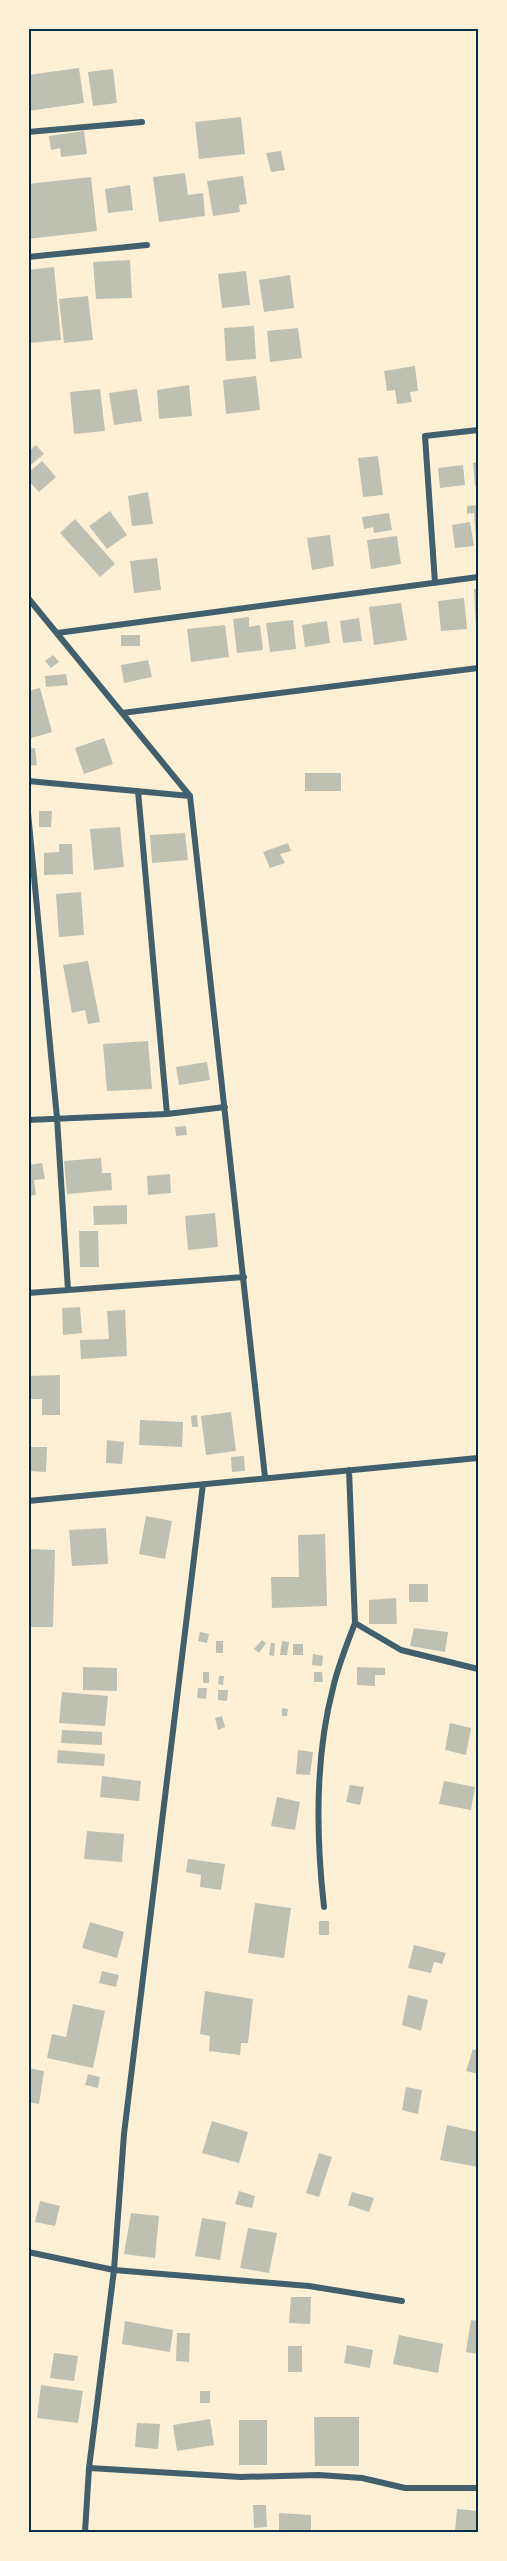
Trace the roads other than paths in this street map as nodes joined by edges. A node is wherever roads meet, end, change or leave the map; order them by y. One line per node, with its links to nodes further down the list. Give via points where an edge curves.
1 (142, 122): 2 (street)
2 (28, 132)
3 (147, 244): 4 (street)
4 (28, 257)
5 (478, 430): 7 (street, via 425,436)
6 (478, 577): 7 (street)
7 (435, 583): 9 (street)
8 (28, 598): 9 (street)
9 (57, 633): 11 (street)
10 (478, 668): 11 (street)
11 (122, 713): 14 (street)
12 (28, 781): 13 (street)
13 (138, 791): 14 (street); 17 (street)
14 (190, 796): 16 (street)
15 (28, 813): 18 (street)
16 (225, 1107): 17 (street); 20 (street)
17 (167, 1114): 18 (street)
18 (57, 1118): 19 (street); 21 (street)
19 (28, 1120)
20 (244, 1277): 21 (street); 25 (street)
21 (68, 1290): 22 (street)
22 (28, 1293)
23 (478, 1458): 24 (street)
24 (349, 1470): 25 (street); 28 (street)
25 (265, 1477): 26 (street)
26 (203, 1484): 27 (street); 32 (street, via 124,2134)
27 (28, 1501)
28 (355, 1623): 29 (street, via 400,1650); 30 (street, via 333,1688 322,1759 318,1858)
29 (478, 1669)
30 (324, 1907)
31 (28, 2252): 32 (street)
32 (114, 2270): 33 (street, via 309,2286); 34 (street)
33 (402, 2301)
34 (89, 2468): 35 (street, via 241,2477 319,2475 362,2478 405,2488); 36 (street)
35 (478, 2488)
36 (85, 2532)

